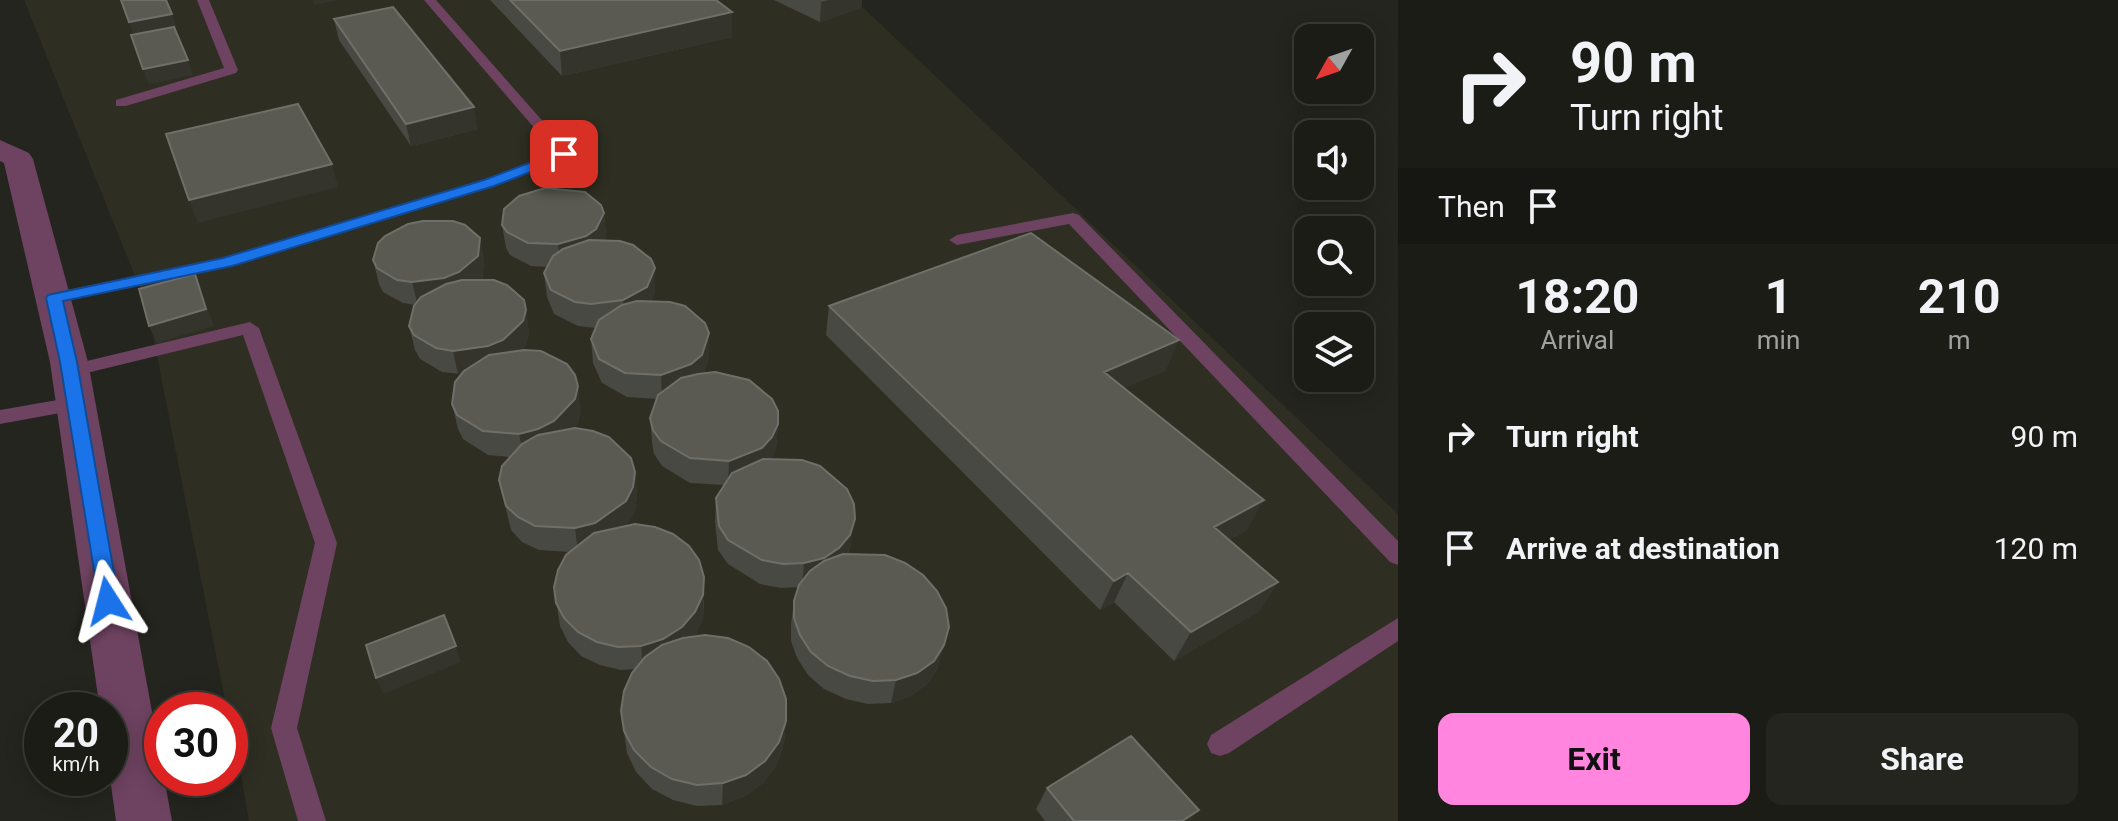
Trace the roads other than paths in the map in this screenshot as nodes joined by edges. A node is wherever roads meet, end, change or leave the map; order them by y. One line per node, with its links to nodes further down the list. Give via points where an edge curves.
1 (203, 0): 3 (lane, via 231,70)
2 (430, 0): 6 (lane, via 564,154 489,183 226,262)
3 (121, 103)
4 (0, 149): 6 (street, via 18,159)
5 (957, 240): 9 (lane, via 1073,218)
6 (54, 298): 7 (street)
7 (73, 387): 8 (lane); 12 (street); 13 (lane, via 250,328 326,543 284,728)
8 (0, 417)
9 (1398, 556)
10 (1398, 628): 11 (lane)
11 (1220, 744)
12 (144, 821)
13 (312, 821)

